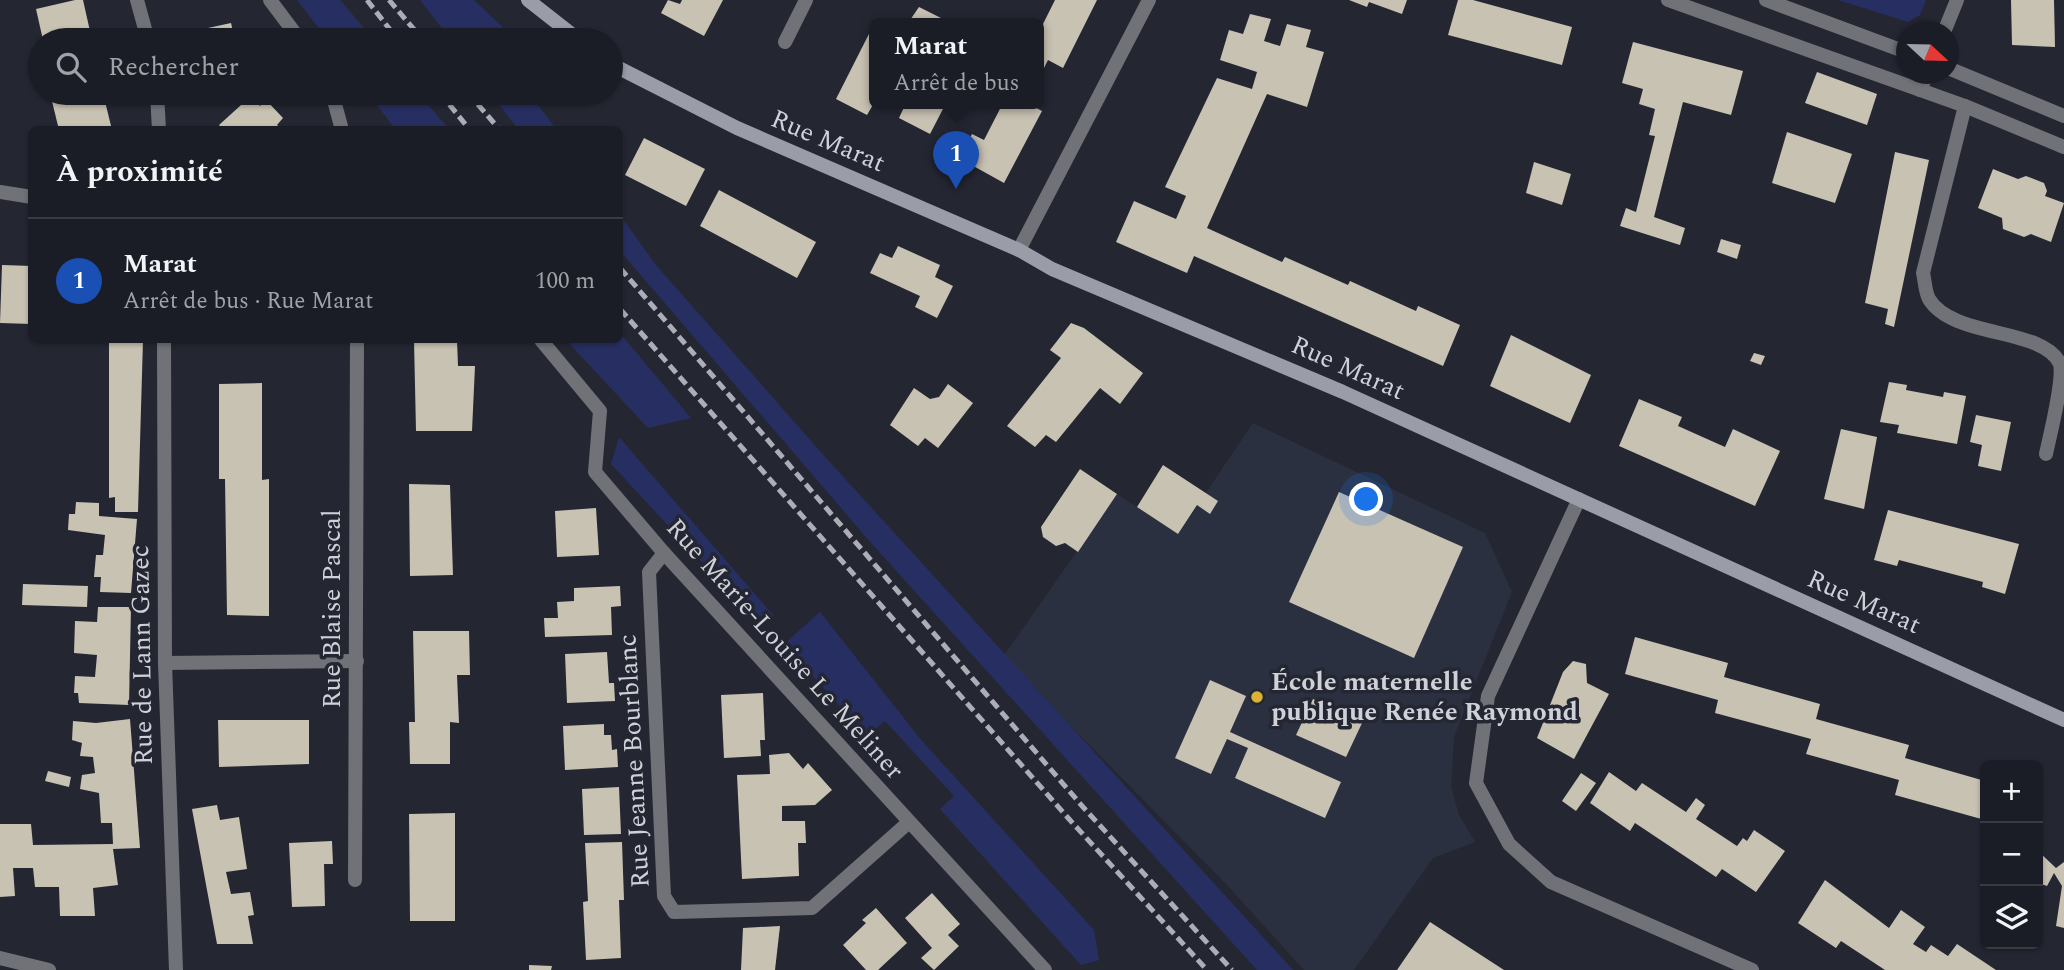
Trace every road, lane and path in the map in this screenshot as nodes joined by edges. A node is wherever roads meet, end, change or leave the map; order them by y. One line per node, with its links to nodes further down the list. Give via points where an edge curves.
1 (137, 0): 10 (street)
2 (270, 0): 11 (street)
3 (528, 0): 12 (main road)
4 (806, 0): 13 (street)
5 (1149, 0): 28 (street)
6 (1668, 0): 18 (street)
7 (1766, 0): 14 (street)
8 (1957, 0): 9 (street)
9 (1948, 21)
10 (145, 28)
11 (291, 28)
12 (564, 28)
13 (785, 41)
14 (1896, 48)
15 (623, 70): 28 (main road, Rue Marat, via 737,128)
16 (1959, 73): 22 (street)
17 (1923, 84): 18 (street)
18 (1920, 90): 21 (street)
19 (158, 105): 23 (street)
20 (335, 105): 24 (street)
21 (1965, 106): 25 (street); 32 (street, via 1923,273 1927,298 1944,317 2039,345 2055,357 2062,373)
22 (2064, 116)
23 (159, 126)
24 (341, 126)
25 (2064, 147)
26 (0, 192): 27 (street)
27 (28, 196)
28 (1019, 250): 33 (main road, Rue Marat, via 1052,270 1343,391)
29 (164, 343): 36 (street, Rue de Lann Gazec)
30 (357, 343): 35 (street, Rue Blaise Pascal)
31 (543, 343): 34 (street, Rue Marie-Louise Le Meliner, via 600,411 595,472)
32 (2046, 454)
33 (1579, 499): 37 (main road, Rue Marat); 44 (street, via 1488,696 1476,783 1509,844 1551,882)
34 (664, 553): 38 (street, Rue Marie-Louise Le Meliner); 38 (street, Rue Jeanne Bourblanc, via 649,572 664,896 674,912 812,908)
35 (357, 661): 36 (street); 39 (street, Rue Blaise Pascal)
36 (165, 663): 42 (street, Rue de Lann Gazec)
37 (2064, 720)
38 (909, 822): 43 (street, Rue Marie-Louise Le Meliner)
39 (355, 880)
40 (0, 958): 41 (street)
41 (49, 970)
42 (176, 970)
43 (1045, 970)
44 (1752, 970)

